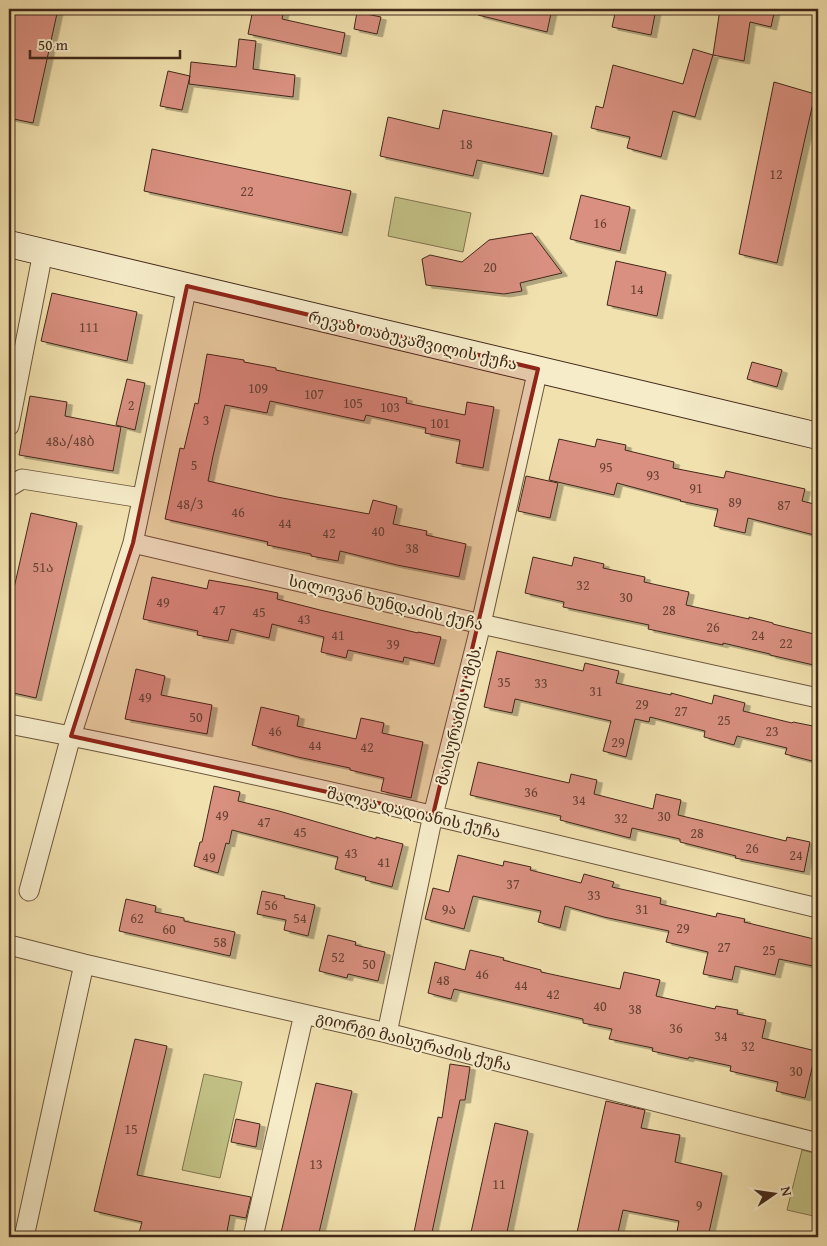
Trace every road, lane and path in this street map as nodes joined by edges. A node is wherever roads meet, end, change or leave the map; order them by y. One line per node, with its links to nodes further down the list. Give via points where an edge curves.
1 (9, 244): 2 (main road, რევაზ თაბუკაშვილის ქუჩა)
2 (43, 252): 3 (main road, რევაზ თაბუკაშვილის ქუჩა); 5 (street)
3 (187, 286): 4 (main road, რევაზ თაბუკაშვილის ქუჩა); 8 (street)
4 (538, 369): 6 (main road, რევაზ თაბუკაშვილის ქუჩა); 10 (street, მაისურაძის II შეს.)
5 (9, 426)
6 (818, 436)
7 (9, 486): 8 (street, via 22,479)
8 (142, 498): 9 (street)
9 (133, 543): 10 (street, სილოვან ხუნდაძის ქუჩა); 13 (street)
10 (481, 624): 11 (street, სილოვან ხუნდაძის ქუჩა); 14 (street, მაისურაძის II შეს.)
11 (818, 698)
12 (9, 724): 13 (street, შალვა დადიანის ქუჩა)
13 (71, 736): 14 (street, შალვა დადიანის ქუჩა); 15 (street)
14 (434, 815): 16 (street, შალვა დადიანის ქუჩა); 20 (street, მაისურაძის II შეს.)
15 (29, 891)
16 (818, 908)
17 (9, 945): 18 (street, გიორგი მაისურაძის ქუჩა)
18 (84, 964): 19 (street, გიორგი მაისურაძის ქუჩა); 22 (street)
19 (304, 1014): 20 (street, გიორგი მაისურაძის ქუჩა); 23 (street)
20 (386, 1033): 21 (street, გიორგი მაისურაძის ქუჩა)
21 (818, 1143)
22 (24, 1237)
23 (253, 1237)

